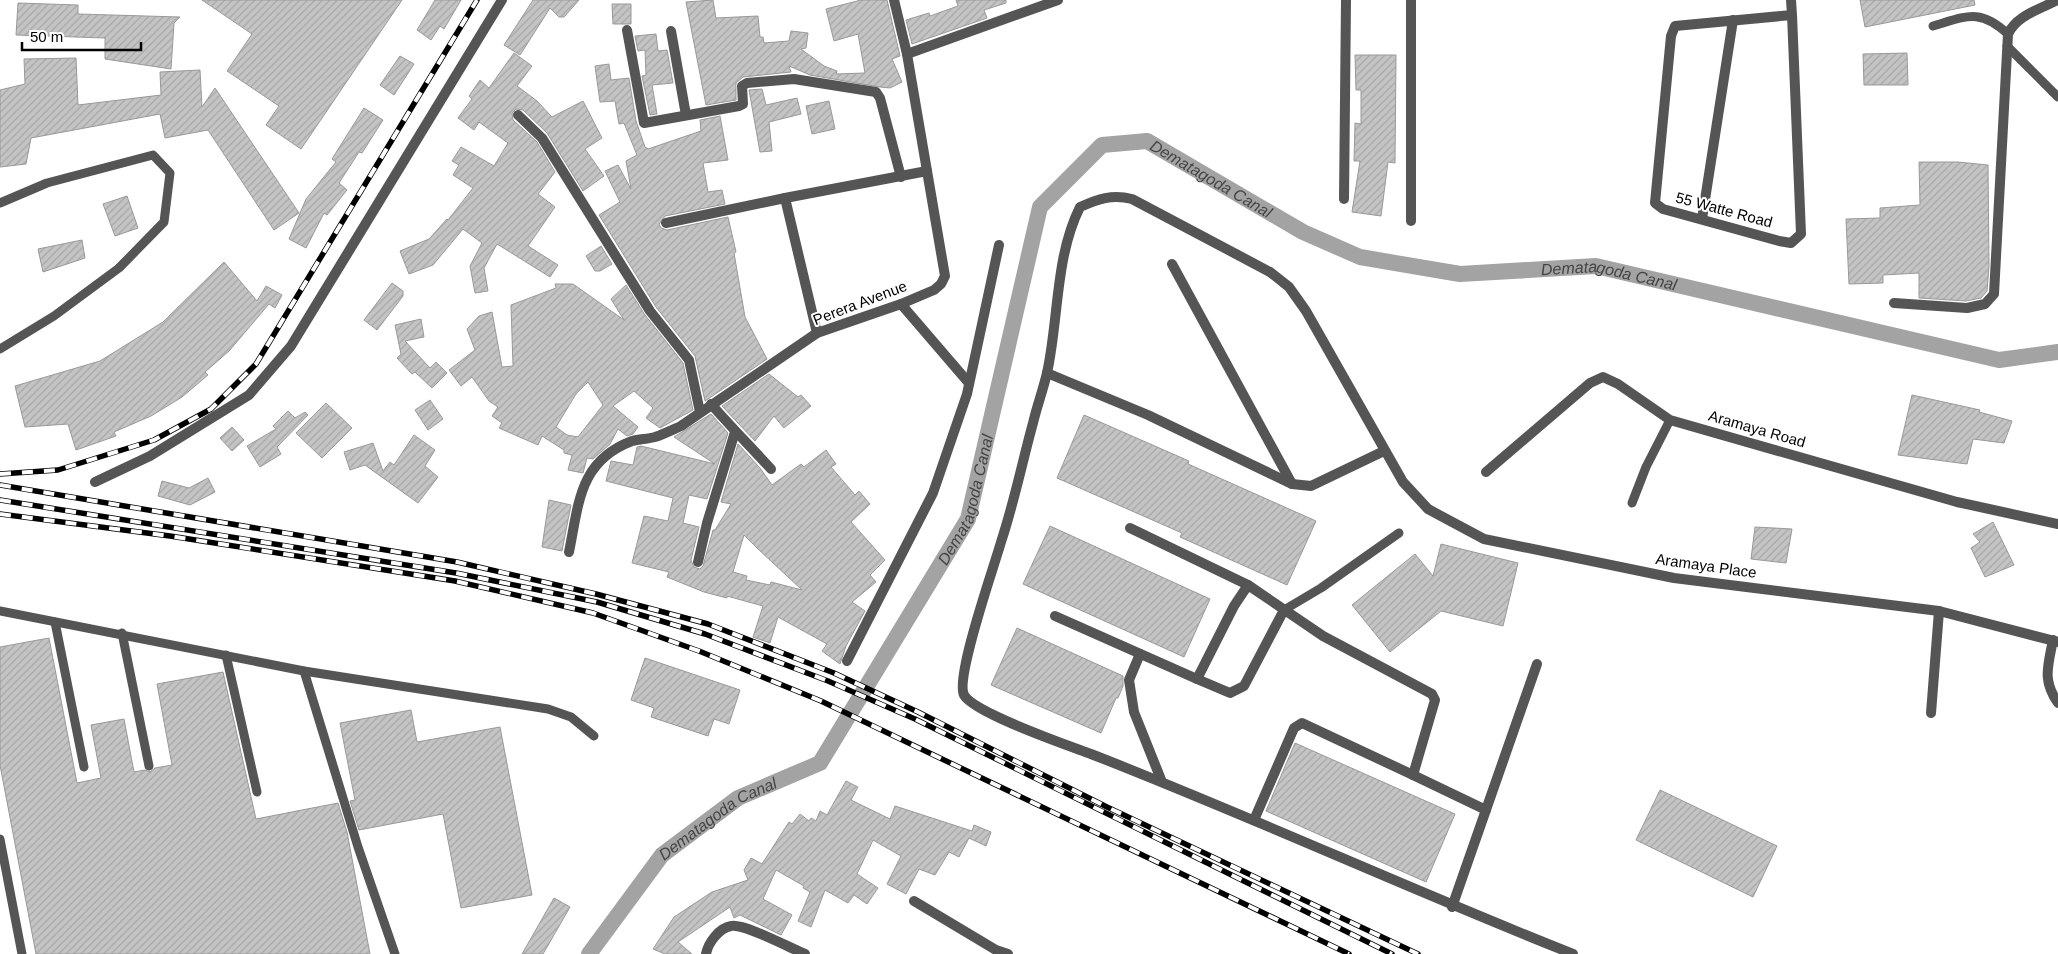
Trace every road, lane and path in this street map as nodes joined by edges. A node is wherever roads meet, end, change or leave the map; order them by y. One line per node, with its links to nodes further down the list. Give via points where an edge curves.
1 (502, 0): 42 (street, via 291,346 249,395 150,456)
2 (894, 0): 15 (street, Perera Avenue)
3 (1058, 0): 15 (street)
4 (1346, 0): 22 (street)
5 (1410, 0): 25 (street)
6 (1790, 0): 8 (street, 55 Watte Road)
7 (2057, 0): 13 (street, via 2023,17 2012,25)
8 (1792, 15): 9 (street, 55 Watte Road); 24 (street, 55 Watte Road, via 1800,234 1791,242)
9 (1733, 20): 24 (street); 24 (street, 55 Watte Road, via 1675,26 1671,36 1655,203 1663,209)
10 (1933, 26): 13 (lane, via 1970,15 1984,16)
11 (627, 30): 18 (street, via 644,123)
12 (671, 31): 18 (street)
13 (2008, 34): 14 (street)
14 (2007, 46): 16 (lane); 29 (street, via 1994,294 1984,304 1967,308)
15 (908, 54): 19 (street, Perera Avenue)
16 (2058, 97)
17 (518, 115): 36 (street, via 542,138 650,311 689,360)
18 (686, 115): 20 (street, via 743,104 742,86 747,83 794,78 876,92)
19 (927, 171): 20 (street); 30 (street, Perera Avenue, via 945,276 934,290)
20 (901, 177): 21 (street)
21 (785, 198): 26 (street); 31 (street)
22 (1344, 199)
23 (0, 203): 32 (lane, via 47,183 153,155 170,173 164,222 119,268 54,316)
24 (1702, 220)
25 (1411, 221)
26 (666, 223)
27 (999, 246): 34 (street)
28 (1172, 264): 43 (street)
29 (1894, 303)
30 (901, 304): 31 (street, Perera Avenue); 34 (street)
31 (817, 333): 35 (street, Perera Avenue)
32 (0, 349)
33 (1047, 373): 39 (street, Aramaya Place, via 1069,230 1080,207 1118,195 1132,199 1270,272 1289,287 1306,311); 43 (street, via 1148,415); 70 (street, Aramaya Place, via 1016,496 971,641 962,683 963,693 972,704 1021,726)
34 (968, 382): 60 (street, via 967,394 934,493)
35 (711, 404): 36 (street, Perera Avenue); 38 (street)
36 (700, 412): 48 (street, Perera Avenue, via 681,426 655,437 633,441 603,456 590,471 581,492)
37 (1670, 420): 41 (street, Aramaya Road, via 1618,384 1603,378 1590,383); 44 (lane); 45 (street, Aramaya Road, via 1957,502)
38 (735, 432): 40 (street); 49 (street)
39 (1384, 451): 43 (street, via 1311,486); 53 (street, Aramaya Place, via 1403,482 1428,509 1484,539 1674,578)
40 (771, 469)
41 (1486, 472)
42 (95, 482)
43 (1292, 484)
44 (1632, 502)
45 (2058, 524)
46 (1130, 528): 50 (street)
47 (1399, 533): 51 (lane)
48 (569, 552)
49 (698, 562)
50 (1248, 585): 51 (street); 63 (street)
51 (1284, 610): 63 (street, via 1244,686 1230,693); 69 (street, via 1323,636 1432,694 1435,700)
52 (0, 611): 55 (lane)
53 (1939, 611): 57 (street, Aramaya Place); 65 (street)
54 (1055, 616): 58 (street)
55 (55, 622): 56 (lane); 68 (lane)
56 (122, 633): 59 (lane); 67 (lane)
57 (2056, 641): 64 (street, via 2046,677)
58 (1140, 654): 63 (street); 70 (street, via 1129,680 1134,712)
59 (226, 655): 62 (lane); 71 (lane)
60 (847, 662)
61 (1537, 664): 72 (street)
62 (304, 671): 66 (lane, via 548,709 571,717); 78 (lane)
63 (1197, 679)
64 (2058, 703)
65 (1931, 713)
66 (594, 736)
67 (149, 766)
68 (84, 767)
69 (1413, 775): 72 (street); 73 (street, via 1302,723 1294,728)
70 (1162, 782): 73 (street, Aramaya Place)
71 (257, 792)
72 (1486, 810): 76 (street)
73 (1254, 820): 76 (street, Aramaya Place)
74 (0, 839): 77 (lane)
75 (914, 901): 81 (street)
76 (1452, 907): 82 (street, Aramaya Place)
77 (22, 954)
78 (395, 954)
79 (706, 954): 80 (street, via 716,935 730,926 742,927)
80 (804, 954)
81 (1008, 954)
82 (1573, 954)

